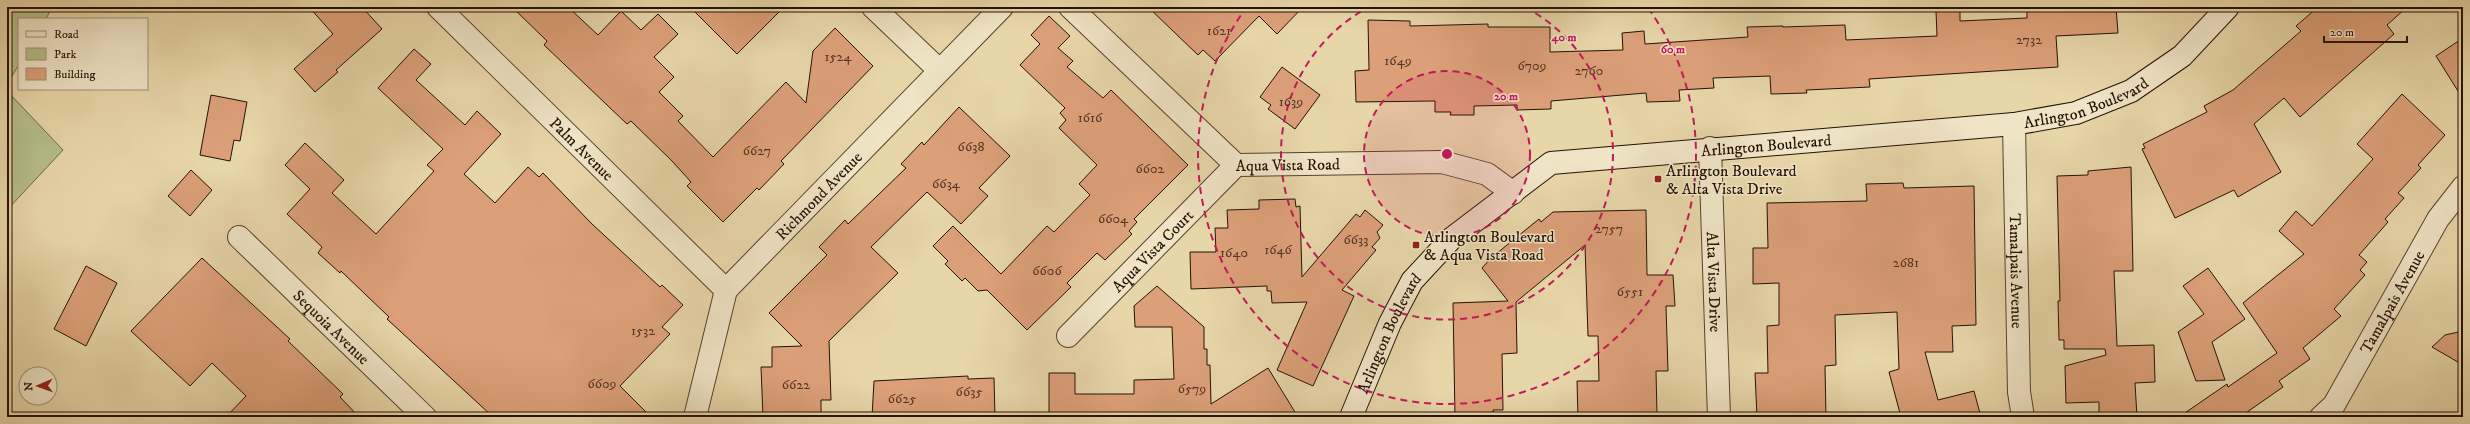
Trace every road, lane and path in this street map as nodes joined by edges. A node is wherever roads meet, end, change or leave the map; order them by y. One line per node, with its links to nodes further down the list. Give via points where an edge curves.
1 (438, 7): 13 (street, Palm Avenue)
2 (873, 7): 6 (street)
3 (1002, 7): 6 (street, Richmond Avenue)
4 (1070, 7): 9 (street, Aqua Vista Road)
5 (2228, 7): 7 (street, Arlington Boulevard, via 2182,56 2131,91 2076,114)
6 (939, 70): 13 (street, Richmond Avenue)
7 (2014, 124): 8 (street, Arlington Boulevard); 19 (street, Tamalpais Avenue, via 2019,392)
8 (1710, 148): 11 (street, Arlington Boulevard, via 1551,163); 18 (street, Alta Vista Drive)
9 (1236, 165): 11 (street, Aqua Vista Road, via 1442,162 1487,174); 14 (street, Aqua Vista Court)
10 (2463, 187): 20 (street, Tamalpais Avenue, via 2438,219 2334,405)
11 (1513, 193): 17 (street, Arlington Boulevard, via 1451,239 1412,282 1390,323)
12 (239, 237): 15 (street, Sequoia Avenue)
13 (726, 290): 16 (street)
14 (1068, 336)
15 (425, 417)
16 (695, 417)
17 (1351, 417)
18 (1719, 417)
19 (2023, 417)
20 (2321, 417)

